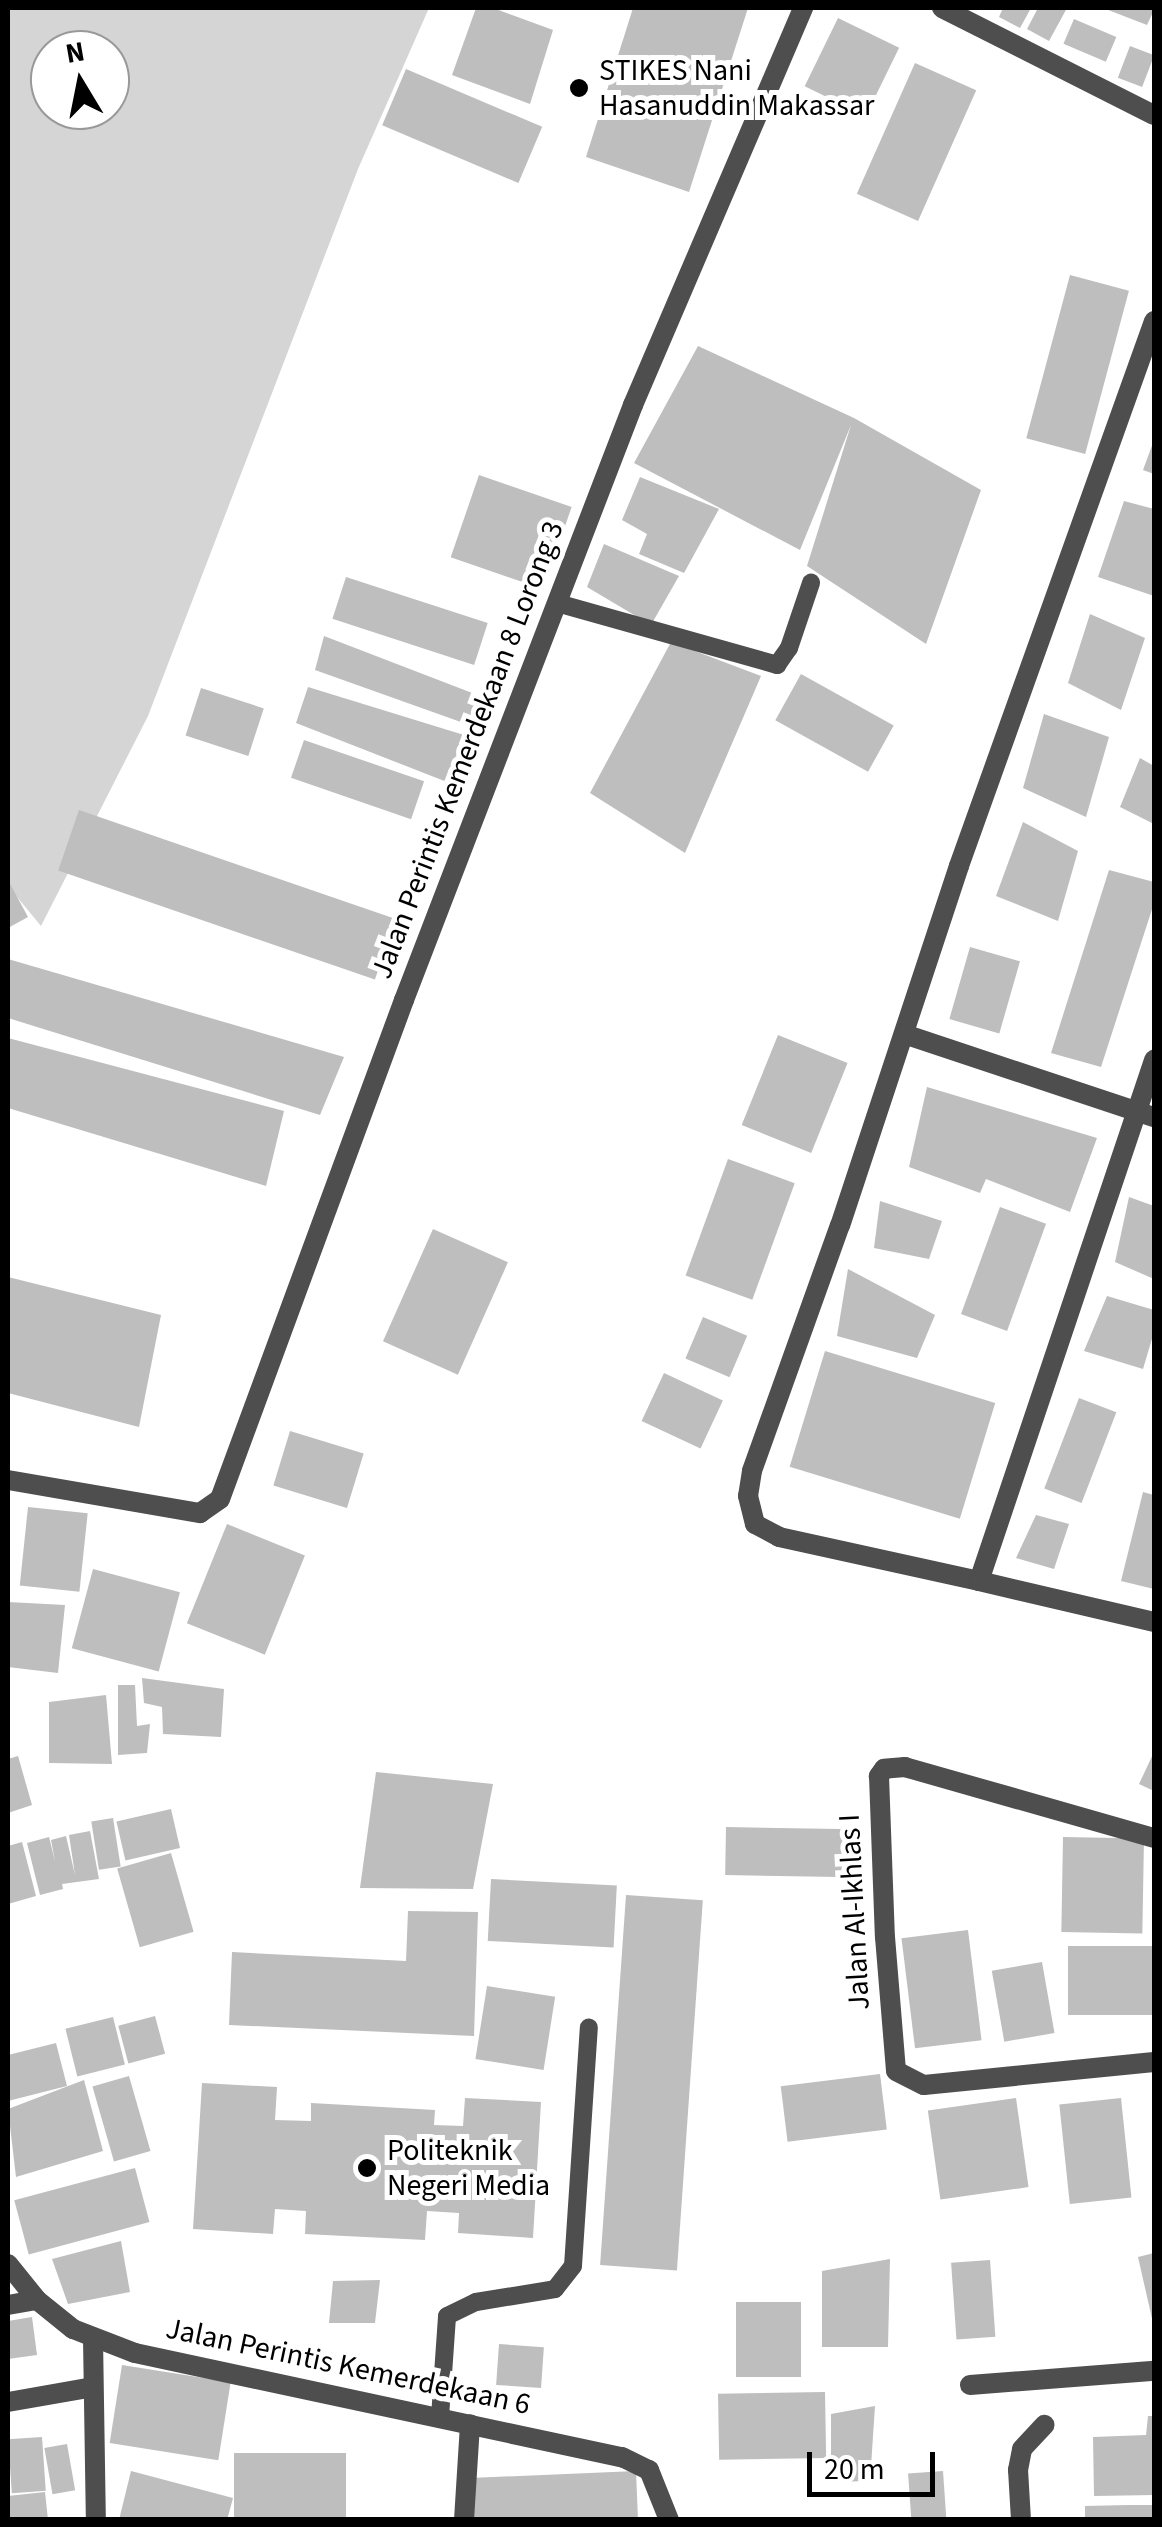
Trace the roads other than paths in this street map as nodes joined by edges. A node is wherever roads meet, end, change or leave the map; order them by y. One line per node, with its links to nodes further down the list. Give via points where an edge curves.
1 (803, 8): 6 (street, Jalan Perintis Kemerdekaan 8 Lorong 3, via 633,405)
2 (942, 8): 3 (street)
3 (1154, 114)
4 (1154, 321): 7 (street)
5 (812, 583): 6 (lane, via 778,665)
6 (557, 603): 10 (street, Jalan Perintis Kemerdekaan 8 Lorong 3, via 220,1498 200,1514)
7 (904, 1034): 9 (street); 11 (street, via 748,1496 755,1524 779,1537)
8 (1154, 1060): 9 (street)
9 (1146, 1114): 11 (street)
10 (8, 1480)
11 (979, 1581): 12 (street)
12 (1154, 1622)
13 (1154, 1838): 15 (street, Jalan Al-Ikhlas I, via 905,1767 879,1776 896,2070 924,2086)
14 (589, 2028): 24 (lane, via 573,2266 555,2288 476,2302 447,2316)
15 (1154, 2062)
16 (8, 2264): 17 (street, Jalan Perintis Kemerdekaan 6)
17 (37, 2300): 18 (street); 19 (street, Jalan Perintis Kemerdekaan 6)
18 (8, 2305)
19 (94, 2338): 22 (street); 24 (street, Jalan Perintis Kemerdekaan 6, via 134,2353)
20 (1154, 2371): 21 (street)
21 (970, 2386)
22 (93, 2387): 23 (street); 27 (street)
23 (8, 2402)
24 (440, 2417): 25 (street, Jalan Perintis Kemerdekaan 6)
25 (470, 2424): 28 (street); 29 (street, Jalan Perintis Kemerdekaan 6, via 622,2457 649,2470)
26 (1044, 2425): 30 (street, via 1022,2450)
27 (96, 2520)
28 (464, 2520)
29 (669, 2520)
30 (1021, 2520)

